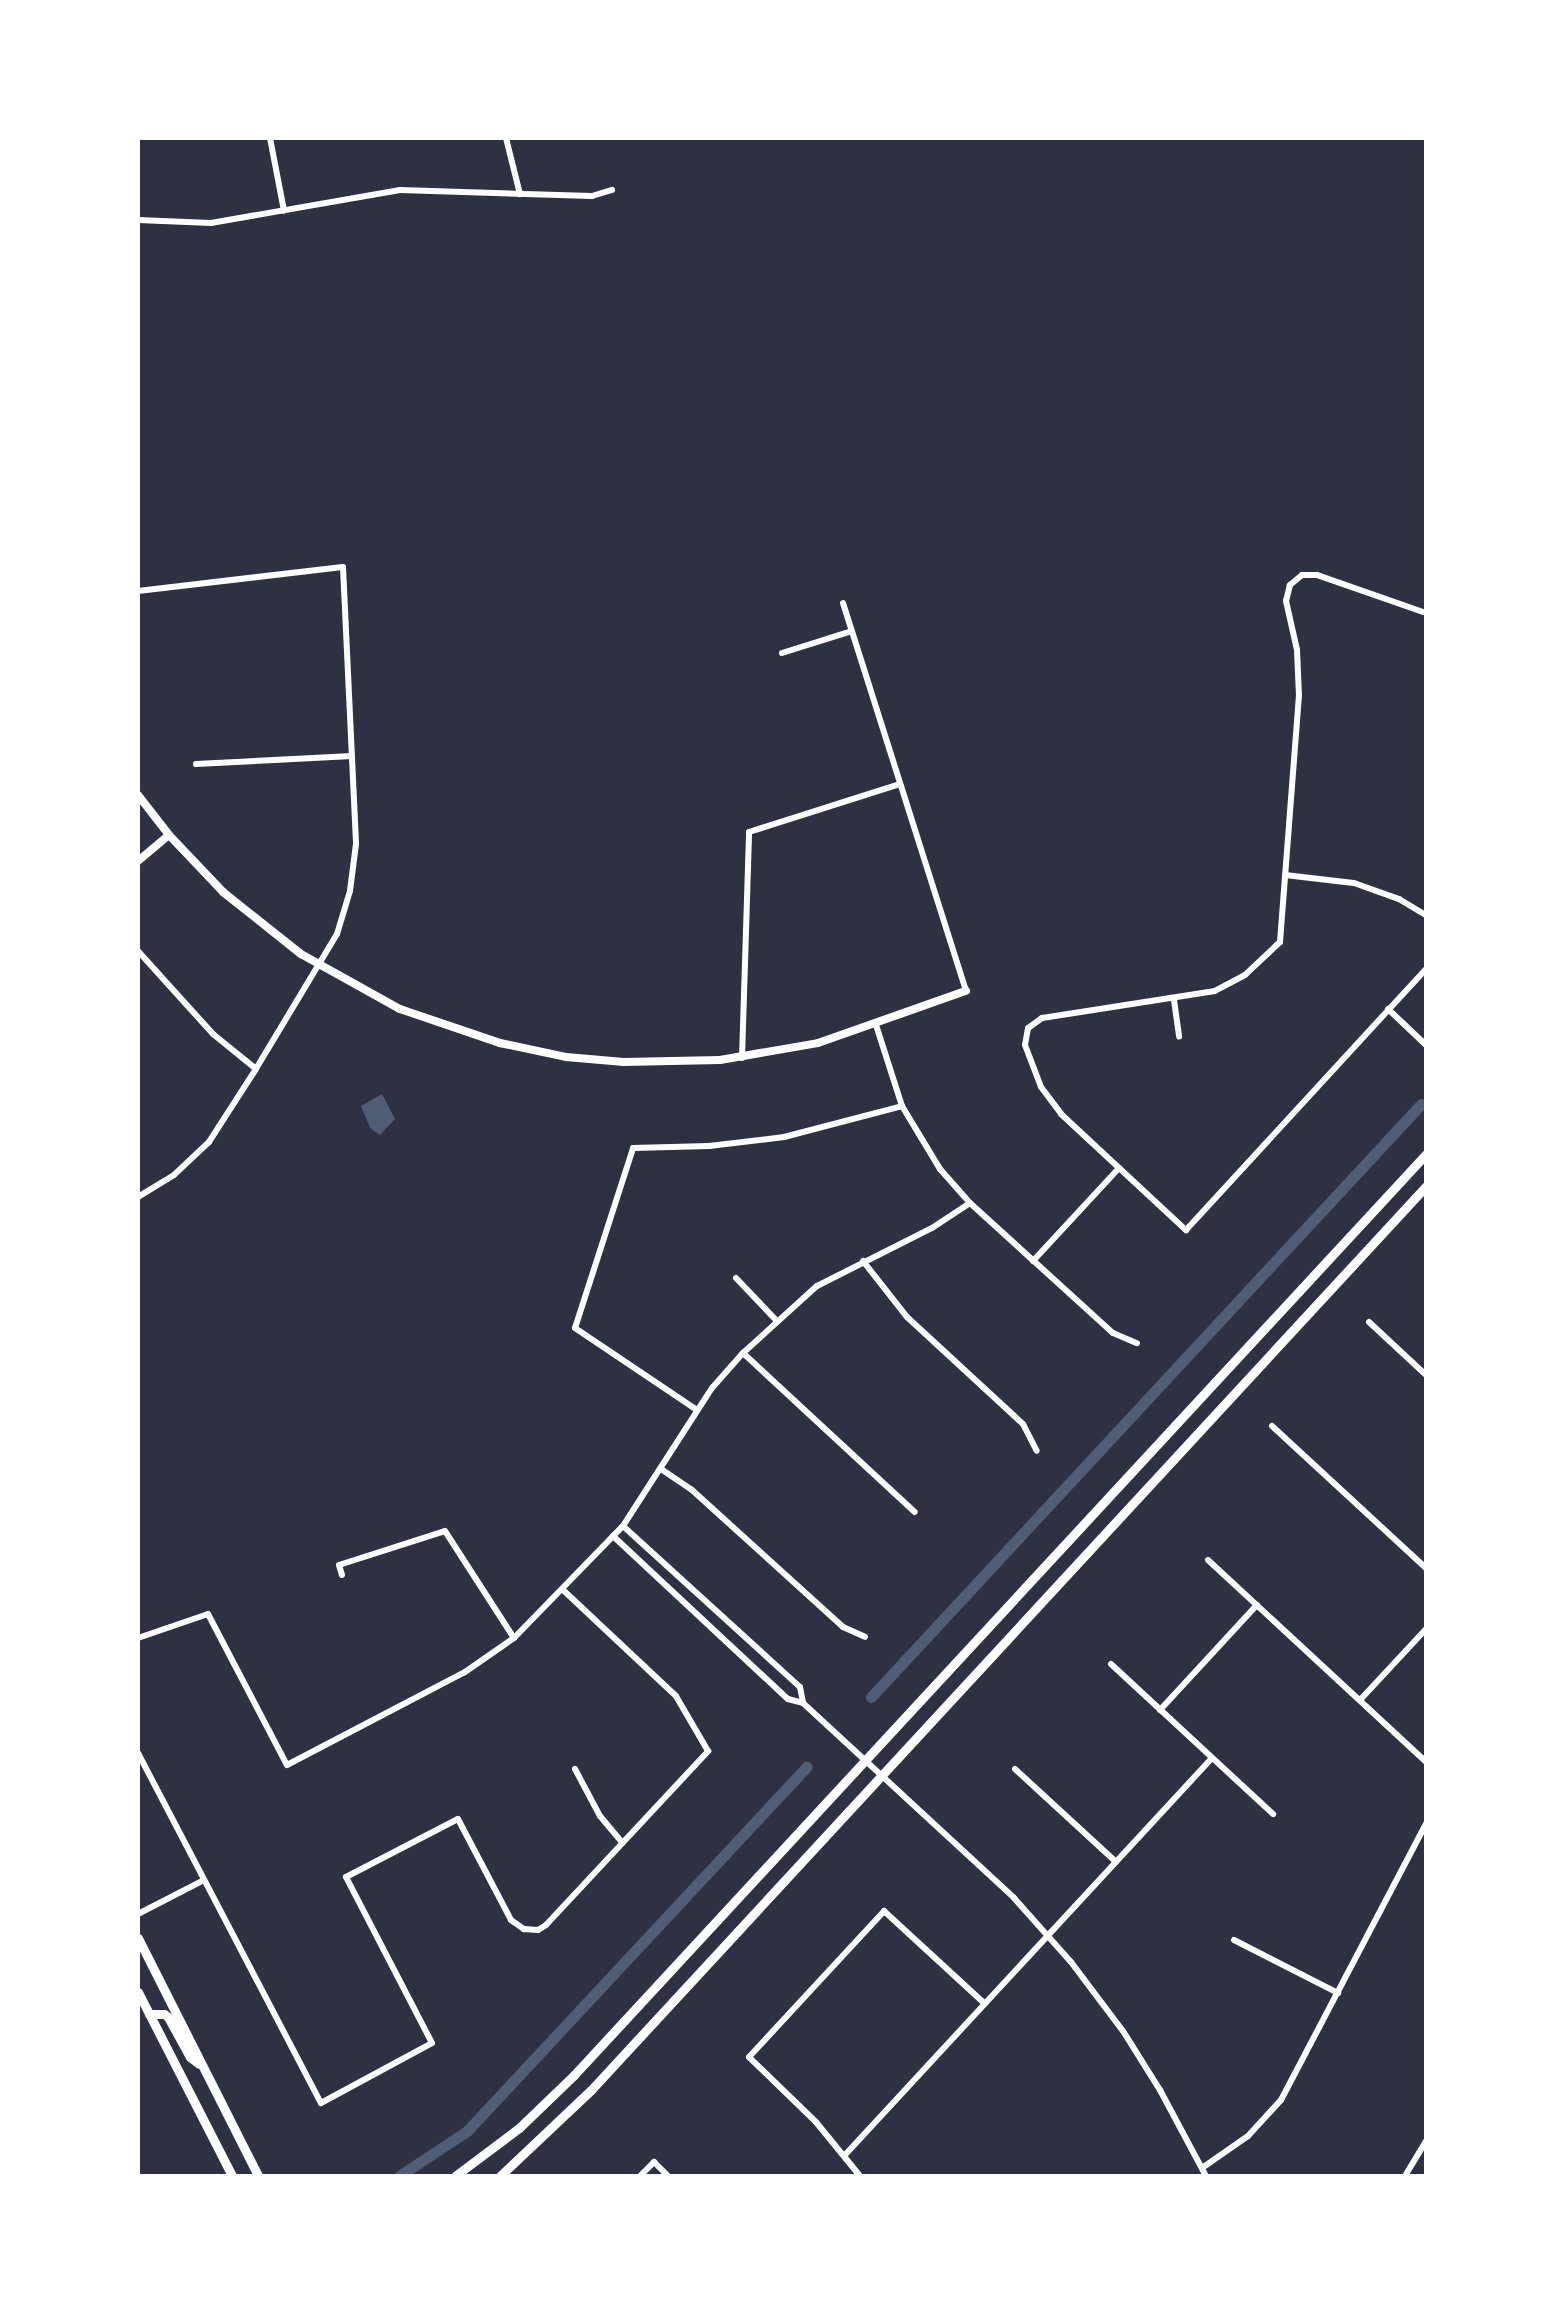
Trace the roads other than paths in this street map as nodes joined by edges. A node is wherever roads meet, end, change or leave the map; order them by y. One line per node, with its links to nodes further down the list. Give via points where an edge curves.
1 (270, 138): 5 (street)
2 (506, 138): 4 (street)
3 (612, 190): 4 (street, via 592,196)
4 (520, 194): 5 (street, via 400,190)
5 (284, 211): 6 (street, via 187,225)
6 (138, 220)
7 (138, 591): 12 (street, via 343,567)
8 (843, 603): 10 (street)
9 (1426, 613): 18 (street, via 1317,575 1295,579 1286,593 1299,695)
10 (852, 631): 11 (street); 14 (street)
11 (782, 653)
12 (352, 756): 13 (street); 21 (street, via 352,880 337,934)
13 (196, 764)
14 (900, 784): 23 (street); 29 (street, via 749,832)
15 (138, 795): 16 (street)
16 (169, 835): 17 (street); 21 (street, via 239,907)
17 (138, 861)
18 (1285, 875): 19 (street, via 1354,883); 24 (street, via 1280,942 1230,984)
19 (1426, 915)
20 (138, 951): 30 (street, via 213,1034)
21 (319, 966): 29 (street, via 415,1015 533,1051 643,1063); 30 (street)
22 (1426, 969): 25 (street)
23 (966, 991): 26 (street)
24 (1174, 1000): 27 (street); 33 (street, via 1042,1018 1028,1028 1025,1045 1041,1087 1061,1114)
25 (1388, 1009): 28 (street); 33 (street, via 1186,1230)
26 (876, 1025): 29 (street); 31 (street)
27 (1179, 1037)
28 (1426, 1045)
29 (742, 1058)
30 (256, 1069): 35 (street, via 209,1142 174,1175)
31 (902, 1106): 36 (street, via 940,1169); 45 (street, via 784,1137 633,1148 575,1328)
32 (1426, 1154): 67 (main road)
33 (1119, 1168): 38 (street)
34 (1426, 1186): 71 (main road)
35 (138, 1197)
36 (970, 1203): 37 (street); 38 (street)
37 (863, 1261): 40 (street, via 817,1286); 47 (street, via 907,1317 1023,1424)
38 (1033, 1261): 42 (street, via 1113,1333)
39 (736, 1278): 40 (street)
40 (777, 1321): 43 (street)
41 (1369, 1322): 44 (street)
42 (1137, 1343)
43 (743, 1353): 45 (street); 49 (street)
44 (1426, 1375)
45 (697, 1410): 48 (street)
46 (1272, 1426): 53 (street)
47 (1037, 1451)
48 (661, 1469): 50 (street); 58 (street, via 692,1490 843,1627)
49 (915, 1512)
50 (623, 1526): 51 (street); 63 (street, via 800,1687)
51 (613, 1536): 55 (street); 63 (street, via 788,1699)
52 (1208, 1560): 56 (street)
53 (1426, 1568)
54 (342, 1575): 60 (street, via 339,1565 445,1531)
55 (562, 1589): 60 (street); 74 (street, via 676,1696 708,1751)
56 (1257, 1605): 62 (street); 64 (street)
57 (1426, 1629): 62 (street)
58 (865, 1637)
59 (138, 1638): 60 (street, via 208,1614 287,1765 465,1672)
60 (514, 1638)
61 (1111, 1664): 64 (street)
62 (1360, 1700): 68 (street)
63 (803, 1703): 67 (street)
64 (1160, 1710): 66 (street)
65 (138, 1753): 76 (street)
66 (1212, 1758): 72 (street); 75 (street)
67 (866, 1761): 71 (street); 91 (main road, via 574,2075 519,2128)
68 (1426, 1762)
69 (575, 1769): 74 (street, via 600,1816)
70 (1015, 1769): 75 (street)
71 (880, 1778): 78 (street, via 990,1874); 92 (main road, via 591,2090)
72 (1273, 1814)
73 (1426, 1824): 82 (street)
74 (623, 1843): 76 (street, via 546,1925 524,1929 510,1918 458,1819 346,1877 432,2043 321,2103)
75 (1116, 1862): 78 (street)
76 (204, 1880): 77 (street)
77 (138, 1914)
78 (1048, 1935): 83 (street); 88 (street, via 1130,2041)
79 (138, 1938): 85 (main road)
80 (1234, 1940): 82 (street)
81 (138, 1992): 84 (main road)
82 (1338, 1993): 88 (street, via 1281,2100 1248,2136)
83 (985, 2004): 87 (street); 87 (street, via 884,1911 749,2057)
84 (149, 2014): 85 (main road, via 168,2017 190,2057); 89 (main road)
85 (202, 2065): 90 (main road)
86 (1426, 2141): 97 (street)
87 (844, 2156): 95 (street)
88 (1202, 2168): 96 (street)
89 (232, 2176)
90 (258, 2176)
91 (455, 2176)
92 (500, 2176)
93 (640, 2176): 94 (street, via 654,2162)
94 (668, 2176)
95 (860, 2176)
96 (1206, 2176)
97 (1405, 2176)

